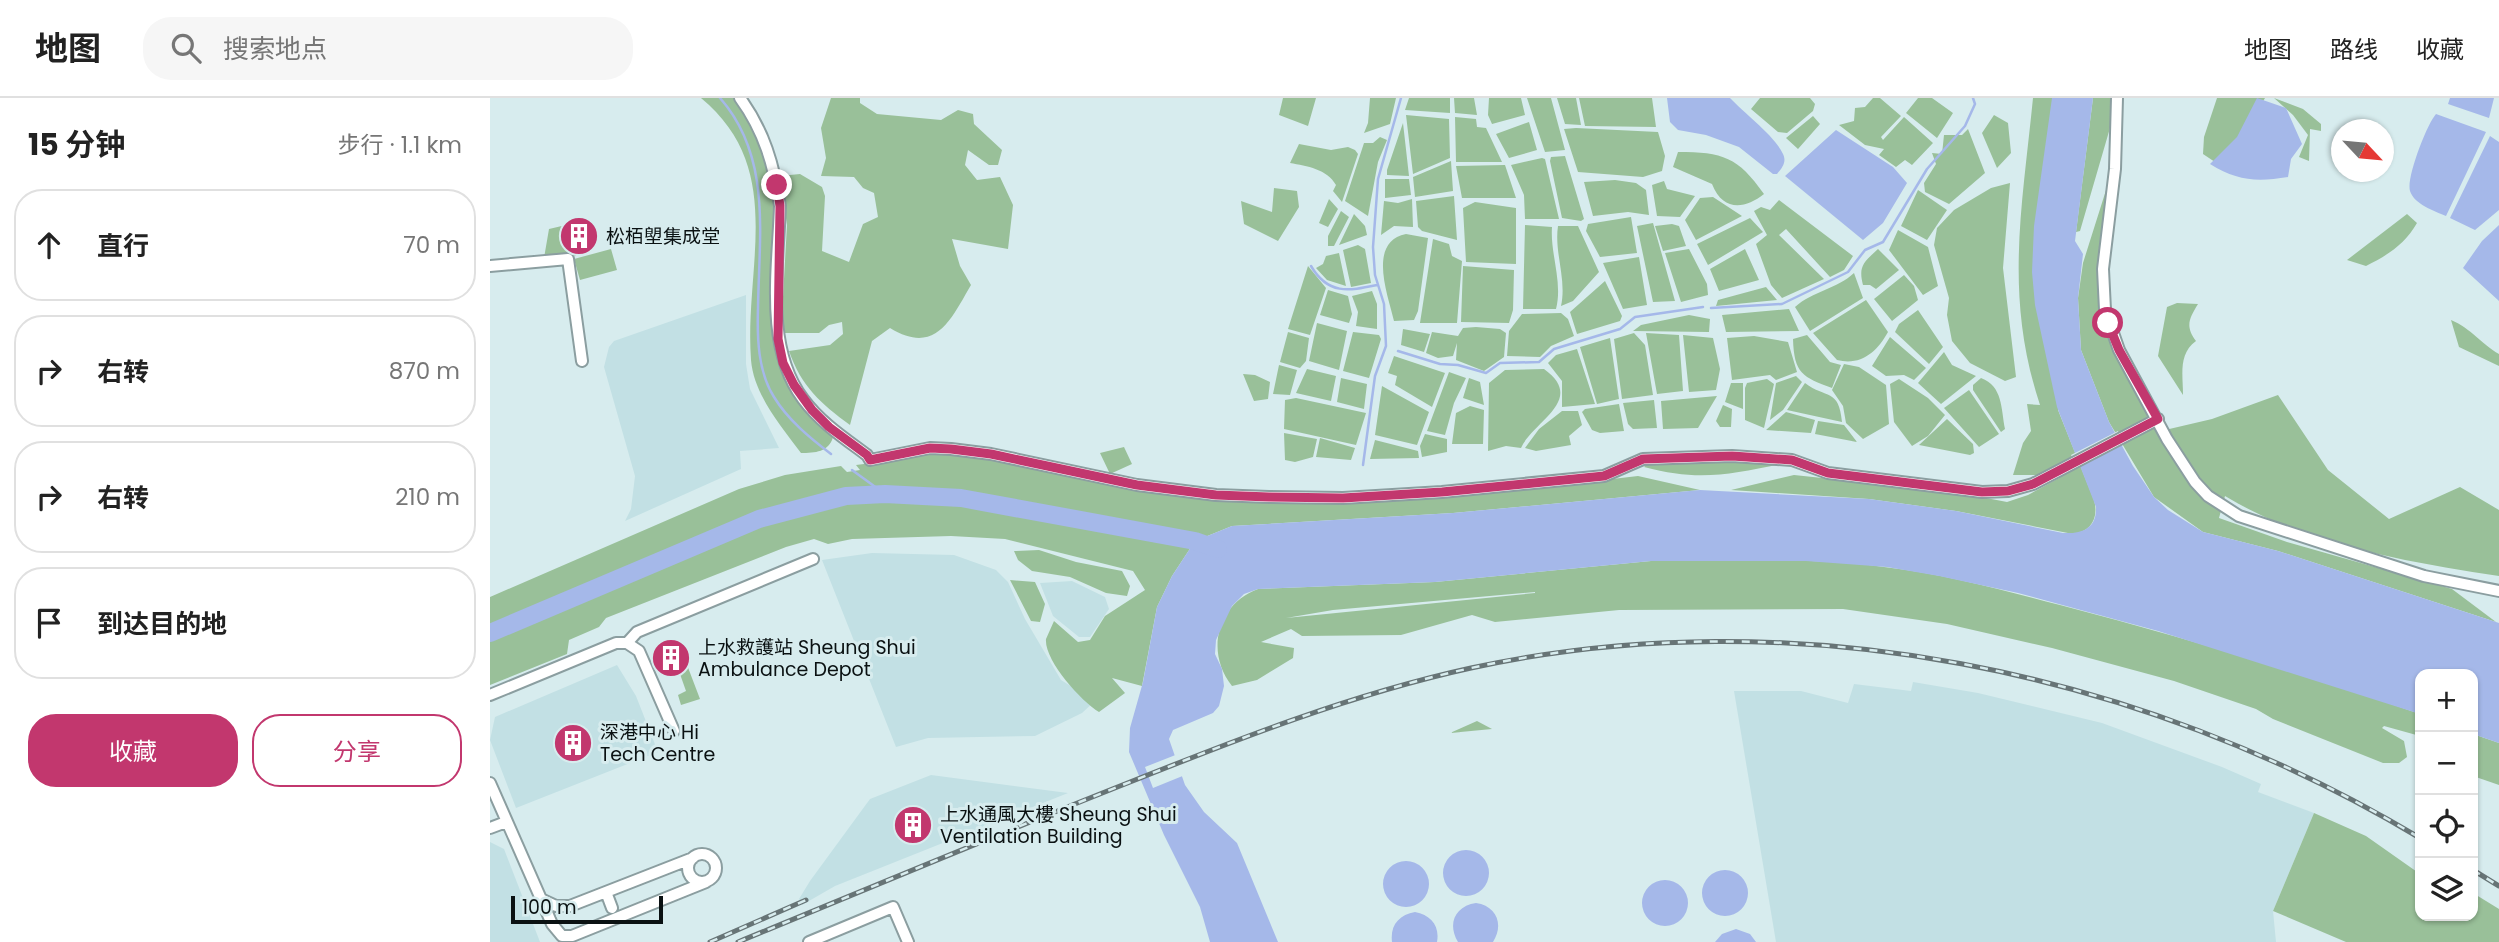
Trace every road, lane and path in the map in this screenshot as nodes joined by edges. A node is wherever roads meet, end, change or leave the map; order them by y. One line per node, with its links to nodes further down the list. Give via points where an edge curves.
1 (740, 98): 5 (street, via 770,152 777,185 778,339 783,363 803,400 870,460 930,448 951,449 1170,490 1343,498 1604,476 1643,459 1723,456 1792,460 1828,473 1992,492 2025,487)
2 (2117, 98): 5 (street, via 2115,169 2103,269 2105,310)
3 (490, 266): 4 (street, via 569,260)
4 (582, 361)
5 (2153, 421): 7 (street, via 2195,482 2215,502 2239,516 2424,576)
6 (813, 559): 8 (street, via 637,632)
7 (2499, 591)
8 (627, 643): 9 (street, via 616,643); 10 (street, via 642,656)
9 (490, 695)
10 (674, 732)
11 (490, 783): 12 (street)
12 (506, 822): 13 (street); 17 (street)
13 (490, 828)
14 (693, 858): 15 (street, via 688,866 690,875); 15 (street, via 706,855 716,863 713,877); 16 (street)
15 (706, 882): 17 (street, via 566,937 553,927)
16 (606, 892): 17 (street, via 563,907); 18 (street)
17 (541, 899)
18 (612, 908)
19 (809, 942): 20 (street, via 893,907)
20 (908, 942)

